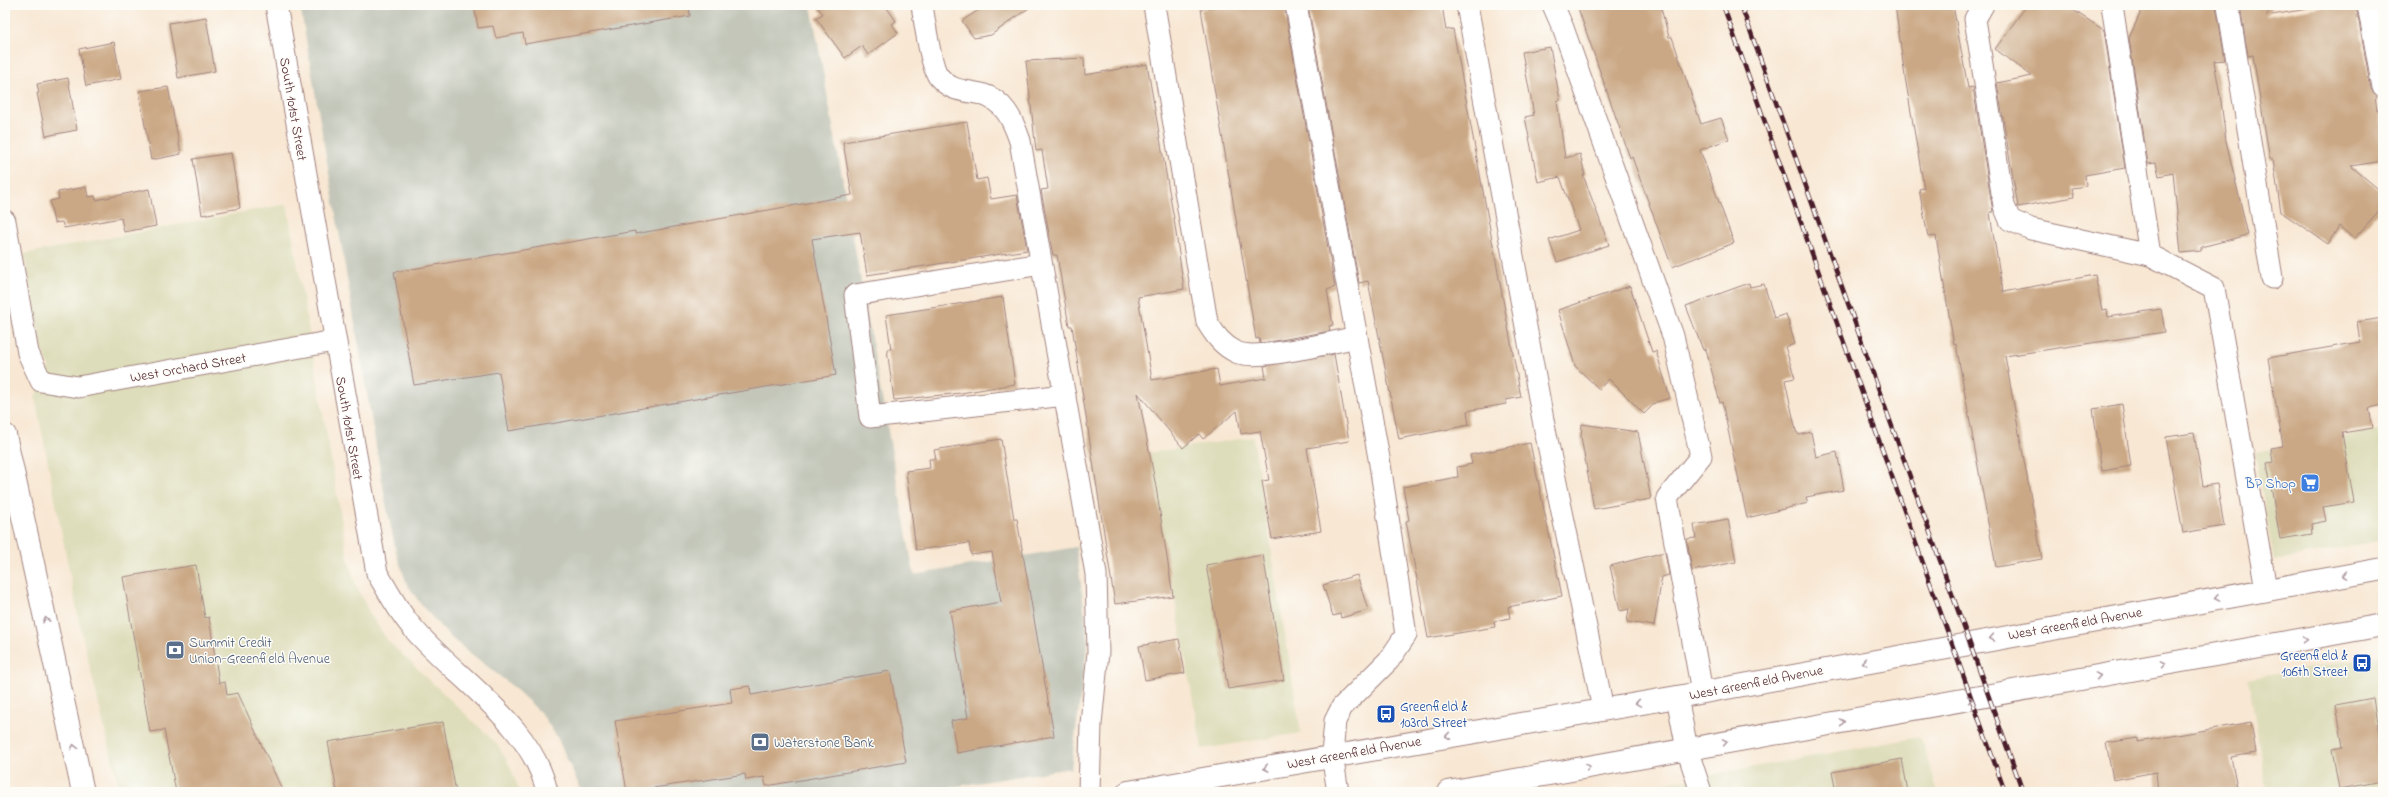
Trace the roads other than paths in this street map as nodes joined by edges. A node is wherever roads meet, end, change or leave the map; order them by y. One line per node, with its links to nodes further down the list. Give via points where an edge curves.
1 (276, 5): 17 (street, South 101st Street)
2 (922, 5): 14 (street, via 938,76 959,91 981,94 1001,104 1013,120 1020,141)
3 (1154, 5): 16 (street, via 1207,322 1218,341 1237,353 1257,356)
4 (1296, 5): 16 (street)
5 (1467, 5): 25 (street, via 1542,417)
6 (1553, 5): 23 (street, via 1673,336 1701,456 1667,498)
7 (1983, 5): 13 (street, via 1975,19 2004,206 2010,220 2031,229)
8 (2112, 5): 13 (street)
9 (2228, 5): 15 (street)
10 (2368, 5): 11 (street)
11 (2383, 87)
12 (5, 220): 17 (street, West Orchard Street, via 28,353 41,381 78,386)
13 (2150, 254): 21 (street, via 2214,288)
14 (1041, 264): 18 (street); 18 (street, via 855,295 870,417)
15 (2272, 278)
16 (1357, 337): 27 (street, via 1379,458 1406,635 1389,660 1342,707 1335,721)
17 (334, 342): 29 (street, South 101st Street, via 377,573 411,627 524,739 544,776)
18 (1065, 395): 30 (street, via 1096,574 1098,652 1091,724)
19 (5, 435): 28 (main road, one-way to 19)
20 (2383, 569): 21 (main road, West Greenfield Avenue, one-way to 21)
21 (2266, 589): 23 (main road, West Greenfield Avenue, one-way to 23)
22 (2383, 624): 26 (main road, one-way to 22)
23 (1702, 692): 24 (main road, West Greenfield Avenue)
24 (1677, 697): 25 (main road, West Greenfield Avenue, one-way to 25); 26 (street)
25 (1602, 709): 27 (main road, West Greenfield Avenue, one-way to 27)
26 (1686, 749): 33 (main road, one-way to 26); 34 (street)
27 (1332, 755): 31 (main road, West Greenfield Avenue, one-way to 31); 32 (street)
28 (84, 790)
29 (547, 792)
30 (1089, 792)
31 (1128, 792)
32 (1338, 792)
33 (1448, 792)
34 (1701, 792)

